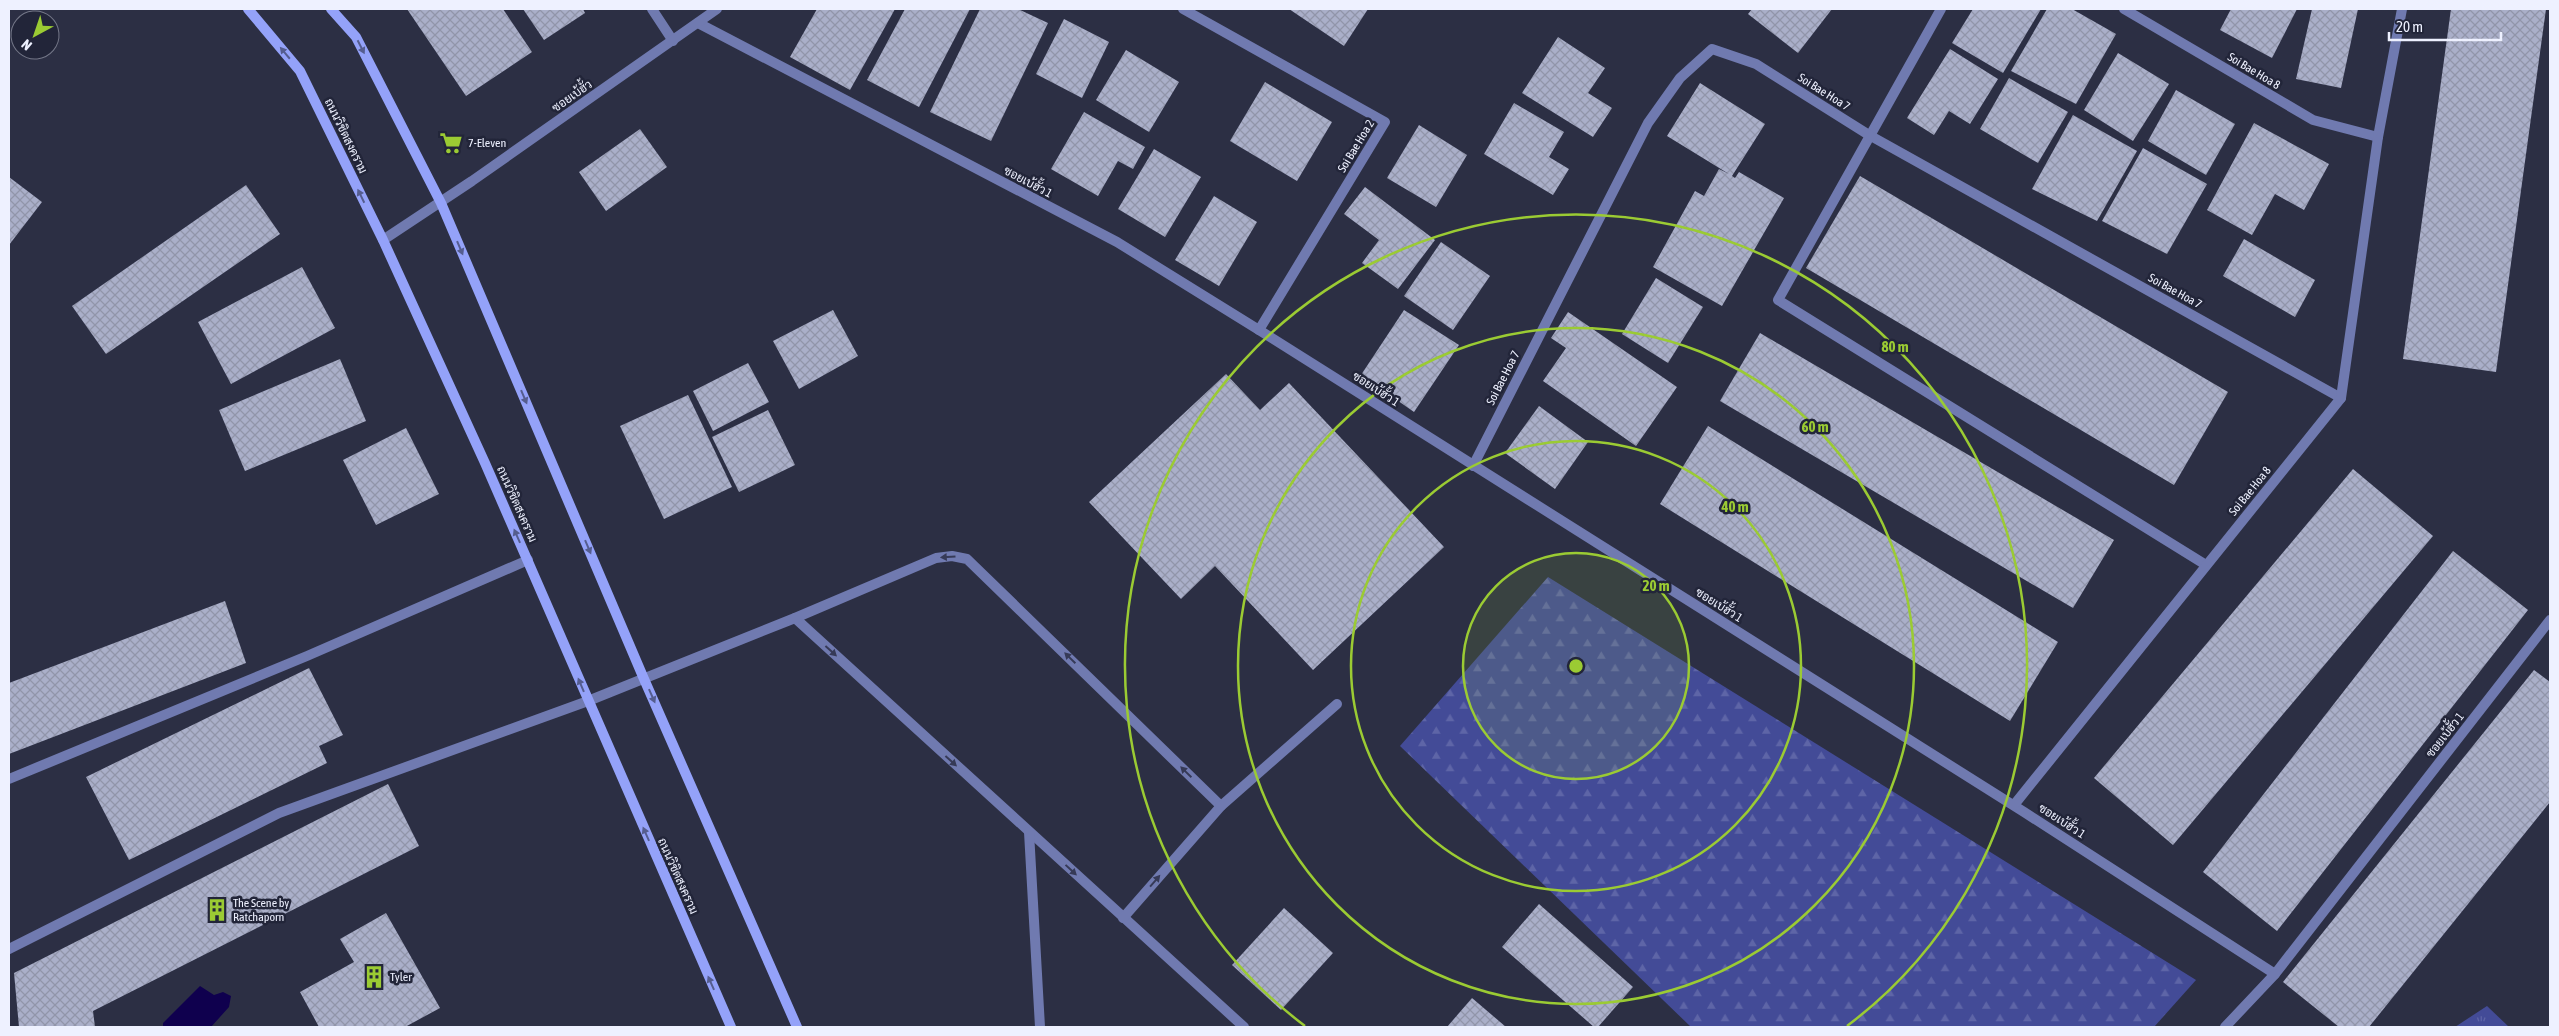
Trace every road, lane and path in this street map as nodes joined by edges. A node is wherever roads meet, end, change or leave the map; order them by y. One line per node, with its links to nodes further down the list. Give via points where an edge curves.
1 (248, 9): 14 (main road, ถนนวิชิตสงคราม, one-way to 1, via 300,71)
2 (331, 9): 13 (main road, one-way to 13, via 356,37)
3 (652, 9): 10 (street)
4 (717, 9): 9 (street, ซอยเบ้ฮั้ว)
5 (1183, 9): 15 (street, Soi Bae Hoa 2, via 1385,122)
6 (1941, 9): 11 (street)
7 (2124, 9): 12 (street, Soi Bae Hoa 8, via 2313,120)
8 (2402, 9): 12 (street)
9 (698, 23): 10 (street, ซอยเบ้ฮั้ว); 15 (street, ซอยเบ้ฮั้ว 1, via 1117,242)
10 (672, 41): 13 (street, ซอยเบ้ฮั้ว)
11 (1869, 135): 16 (street, Soi Bae Hoa 7); 17 (street, Soi Bae Hoa 7, via 1756,64 1712,49 1680,78 1648,123); 19 (street, via 1778,300)
12 (2378, 137): 16 (street)
13 (441, 203): 14 (street, ซอยเบ้ฮั้ว); 22 (main road, one-way to 22)
14 (383, 240): 18 (main road, ถนนวิชิตสงคราม, one-way to 14)
15 (1260, 330): 17 (street, ซอยเบ้ฮั้ว 1)
16 (2341, 398): 19 (street, Soi Bae Hoa 8)
17 (1473, 466): 26 (street, ซอยเบ้ฮั้ว 1)
18 (528, 560): 23 (main road, ถนนวิชิตสงคราม, one-way to 18); 25 (street, via 307,656)
19 (2206, 565): 26 (street, Soi Bae Hoa 8)
20 (795, 618): 22 (street); 27 (street, one-way to 20, via 968,559 936,558); 28 (street, one-way to 28)
21 (2550, 620): 31 (street, ซอยเบ้ฮั้ว 1)
22 (644, 678): 23 (street); 33 (main road, one-way to 33)
23 (588, 701): 30 (street, via 279,813); 32 (main road, ถนนวิชิตสงคราม, one-way to 23)
24 (1337, 704): 27 (street)
25 (9, 779)
26 (2014, 805): 31 (street, ซอยเบ้ฮั้ว 1)
27 (1221, 806): 29 (street, one-way to 27)
28 (1029, 832): 29 (street, one-way to 29); 34 (street)
29 (1123, 918): 35 (street)
30 (9, 950)
31 (2275, 974): 36 (street)
32 (731, 1027)
33 (797, 1027)
34 (1040, 1027)
35 (1244, 1027)
36 (2225, 1027)

